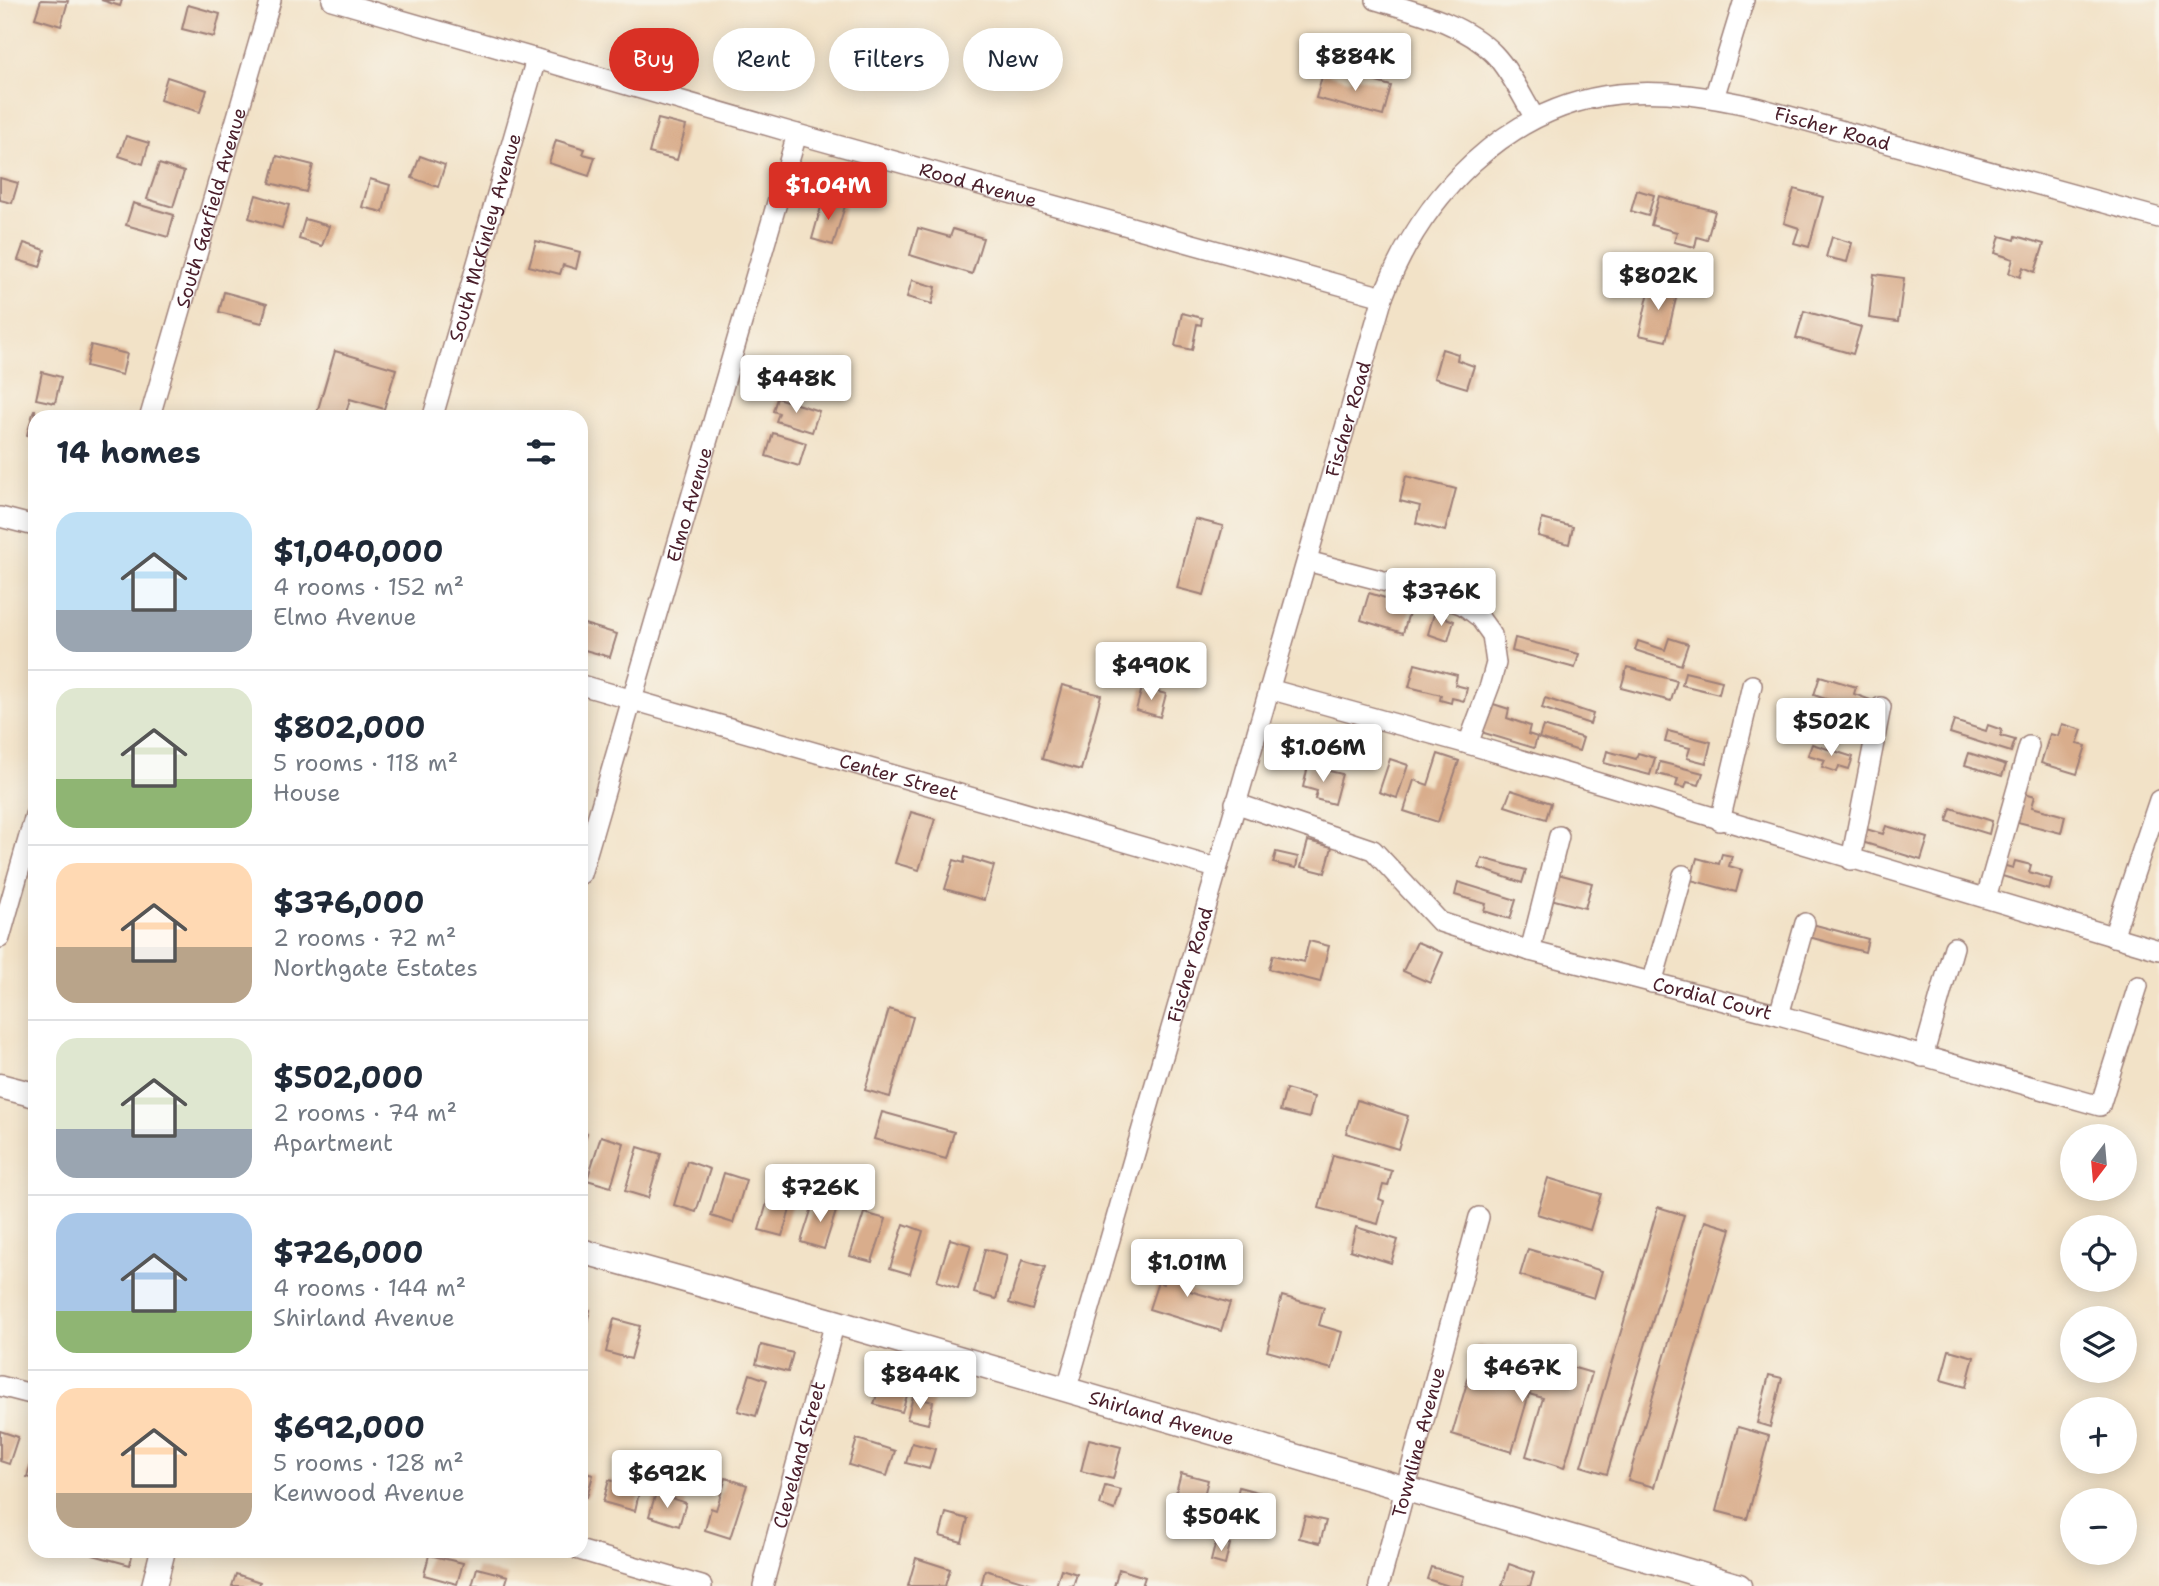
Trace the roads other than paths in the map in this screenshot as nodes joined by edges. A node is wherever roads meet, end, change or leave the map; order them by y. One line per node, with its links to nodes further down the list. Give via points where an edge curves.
1 (271, 0): 11 (street, South Garfield Avenue)
2 (332, 0): 5 (street, Rood Avenue)
3 (1376, 0): 7 (street, via 1469,34 1494,55)
4 (1744, 0): 6 (street)
5 (536, 59): 8 (street, Rood Avenue); 12 (street, South McKinley Avenue)
6 (1714, 98): 7 (street, Fischer Road, via 1617,94); 9 (street, Fischer Road)
7 (1535, 118): 10 (street, Fischer Road, via 1471,163 1438,198 1396,263)
8 (797, 134): 10 (street, Rood Avenue); 19 (street, Elmo Avenue)
9 (2159, 218)
10 (1383, 297): 15 (street, Fischer Road)
11 (152, 410)
12 (435, 410)
13 (0, 517): 14 (street)
14 (28, 524)
15 (1307, 561): 18 (street, Fischer Road); 21 (street, via 1437,595 1479,617 1492,635 1496,663)
16 (1752, 685): 25 (street)
17 (588, 687): 19 (street, Center Street)
18 (1269, 689): 21 (street); 24 (street, Fischer Road)
19 (632, 699): 28 (street, Elmo Avenue); 30 (street, Center Street)
20 (1881, 706): 29 (street)
21 (1468, 744): 25 (street)
22 (2029, 746): 32 (street)
23 (2159, 800): 34 (street)
24 (1235, 803): 30 (street, Fischer Road); 38 (street, Cordial Court, via 1373,850 1440,922)
25 (1720, 821): 29 (street)
26 (1559, 836): 38 (street)
27 (28, 840): 35 (street)
28 (588, 850)
29 (1851, 860): 32 (street)
30 (1216, 868): 49 (street, Fischer Road)
31 (1683, 875): 39 (street)
32 (1986, 898): 34 (street)
33 (1805, 923): 41 (street)
34 (2113, 937): 37 (street)
35 (0, 938)
36 (1954, 947): 42 (street)
37 (2159, 950)
38 (1530, 951): 39 (street, Cordial Court)
39 (1652, 983): 41 (street, Cordial Court)
40 (2138, 986): 42 (street, Cordial Court, via 2100,1105)
41 (1779, 1015): 42 (street, Cordial Court)
42 (1923, 1058)
43 (0, 1086): 44 (street)
44 (28, 1093)
45 (1479, 1217): 51 (street, Townline Avenue)
46 (588, 1253): 47 (street, Shirland Avenue)
47 (835, 1322): 49 (street, Shirland Avenue); 56 (street, Cleveland Street)
48 (0, 1385): 50 (street)
49 (1066, 1391): 51 (street, Shirland Avenue)
50 (28, 1393)
51 (1405, 1489): 57 (street, Townline Avenue); 58 (street, Shirland Avenue)
52 (588, 1553): 55 (street)
53 (161, 1558): 54 (street)
54 (154, 1586)
55 (702, 1586)
56 (763, 1586)
57 (1379, 1586)
58 (1740, 1586)

